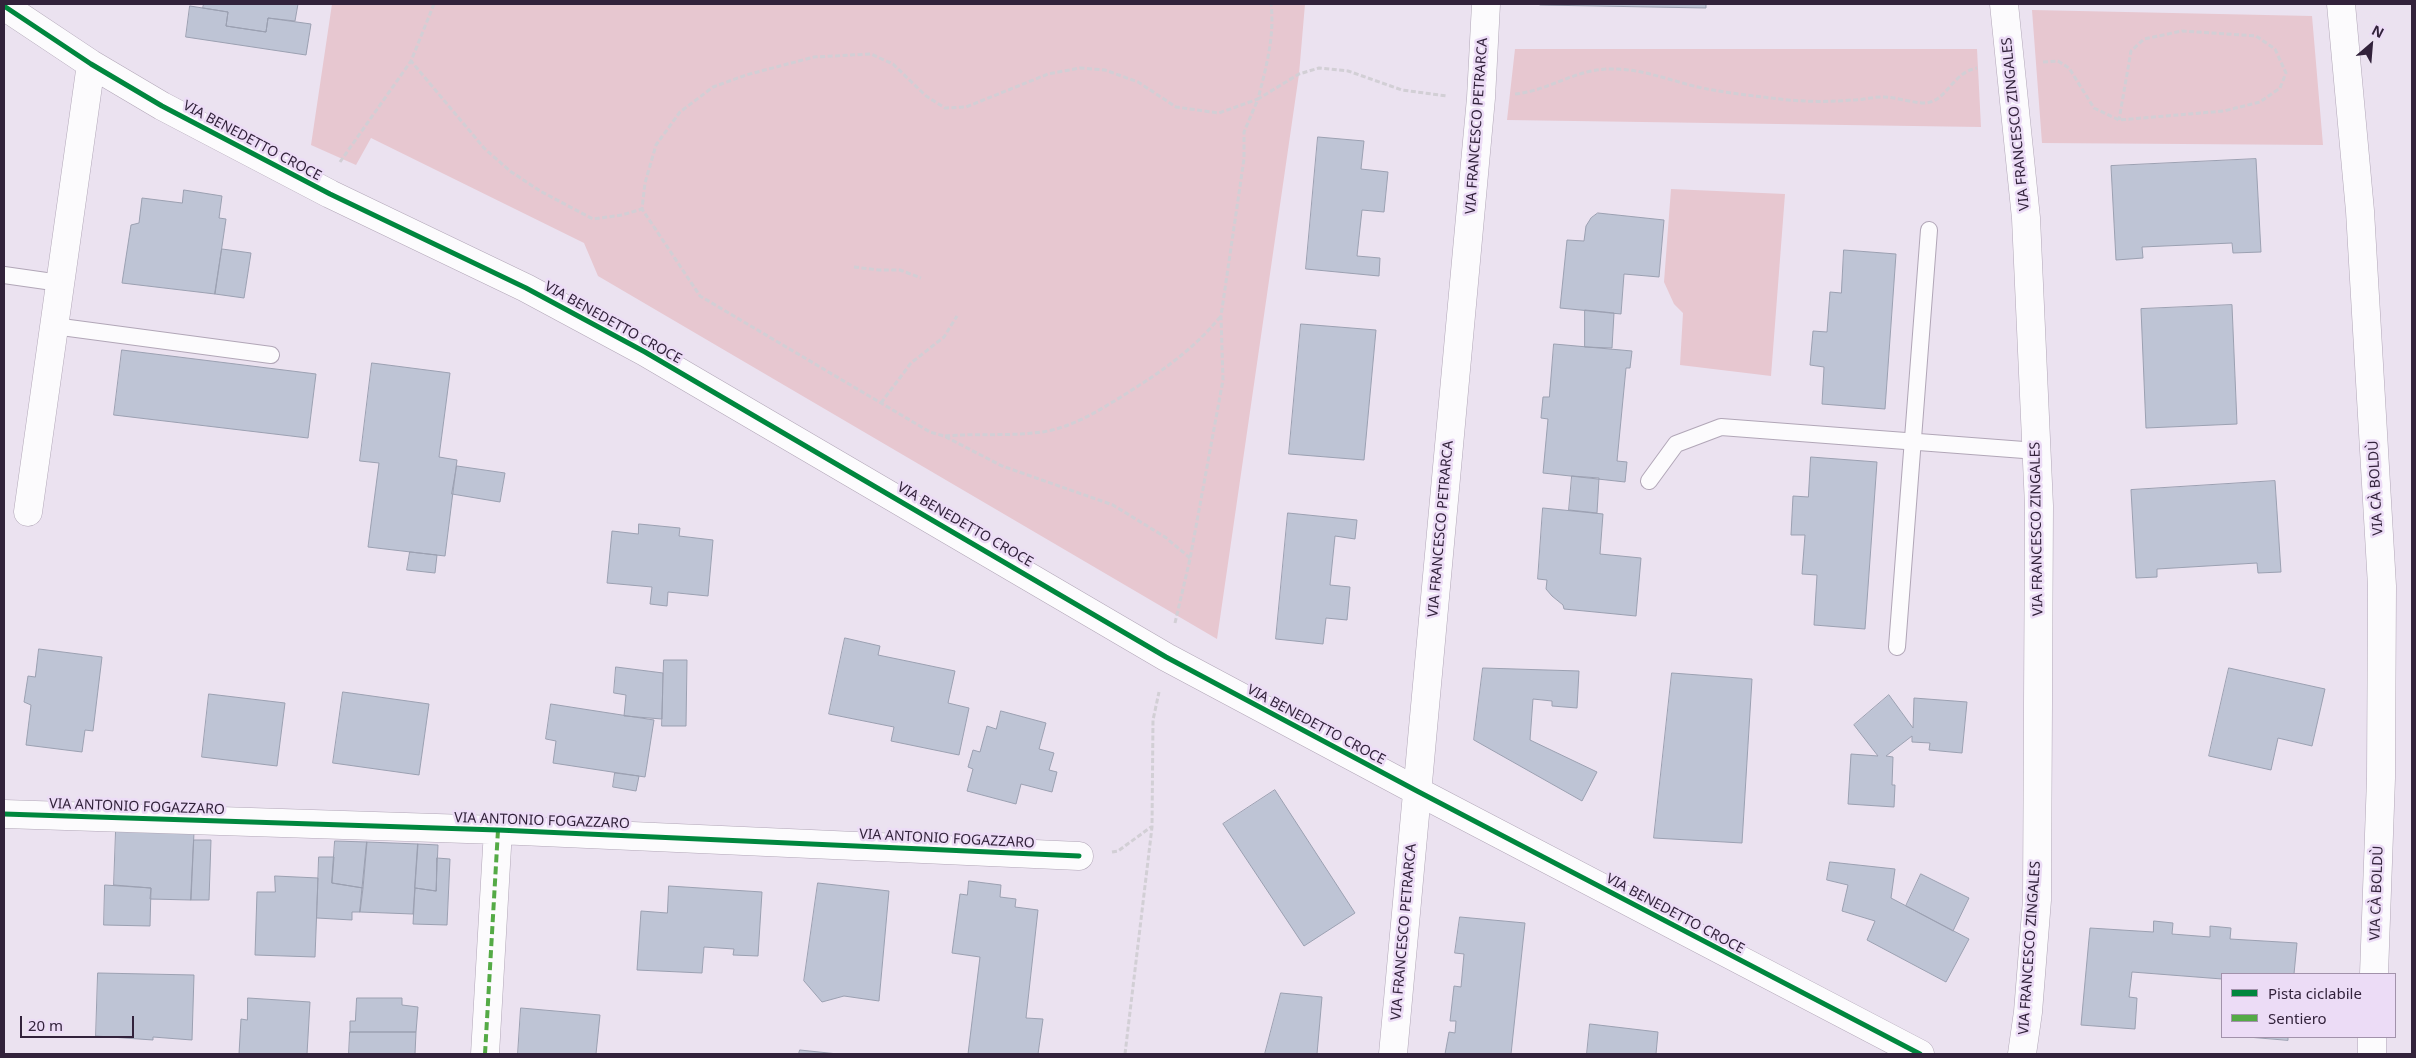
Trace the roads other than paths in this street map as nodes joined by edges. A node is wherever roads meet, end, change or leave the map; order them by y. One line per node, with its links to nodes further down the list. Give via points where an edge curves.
1 (1486, 4): 17 (street, VIA FRANCESCO PETRARCA, via 1481,98)
2 (2004, 4): 13 (street, VIA FRANCESCO ZINGALES, via 2026,218)
3 (2341, 4): 21 (street, VIA CÀ BOLDÙ, via 2360,211 2382,586 2381,778)
4 (4, 6): 5 (street, VIA BENEDETTO CROCE)
5 (34, 14): 6 (street, VIA BENEDETTO CROCE)
6 (91, 64): 9 (street); 17 (street, VIA BENEDETTO CROCE, via 162,106 330,194 526,288 645,352 1166,657)
7 (1929, 230): 12 (lane)
8 (4, 274): 9 (lane)
9 (60, 282): 10 (street)
10 (54, 326): 11 (lane); 15 (street)
11 (271, 355)
12 (1912, 441): 13 (lane); 14 (lane, via 1721,427 1676,444); 16 (lane)
13 (2037, 451): 26 (street, VIA FRANCESCO ZINGALES, via 2037,900)
14 (1649, 481)
15 (28, 512)
16 (1897, 647)
17 (1417, 792): 24 (street, VIA FRANCESCO PETRARCA); 25 (street, VIA BENEDETTO CROCE)
18 (4, 814): 19 (street, VIA ANTONIO FOGAZZARO)
19 (498, 830): 20 (street, VIA ANTONIO FOGAZZARO); 23 (street)
20 (1079, 856)
21 (2374, 973)
22 (2372, 1038): 27 (street)
23 (485, 1054)
24 (1393, 1054)
25 (1920, 1054)
26 (2022, 1054)
27 (2372, 1054)

